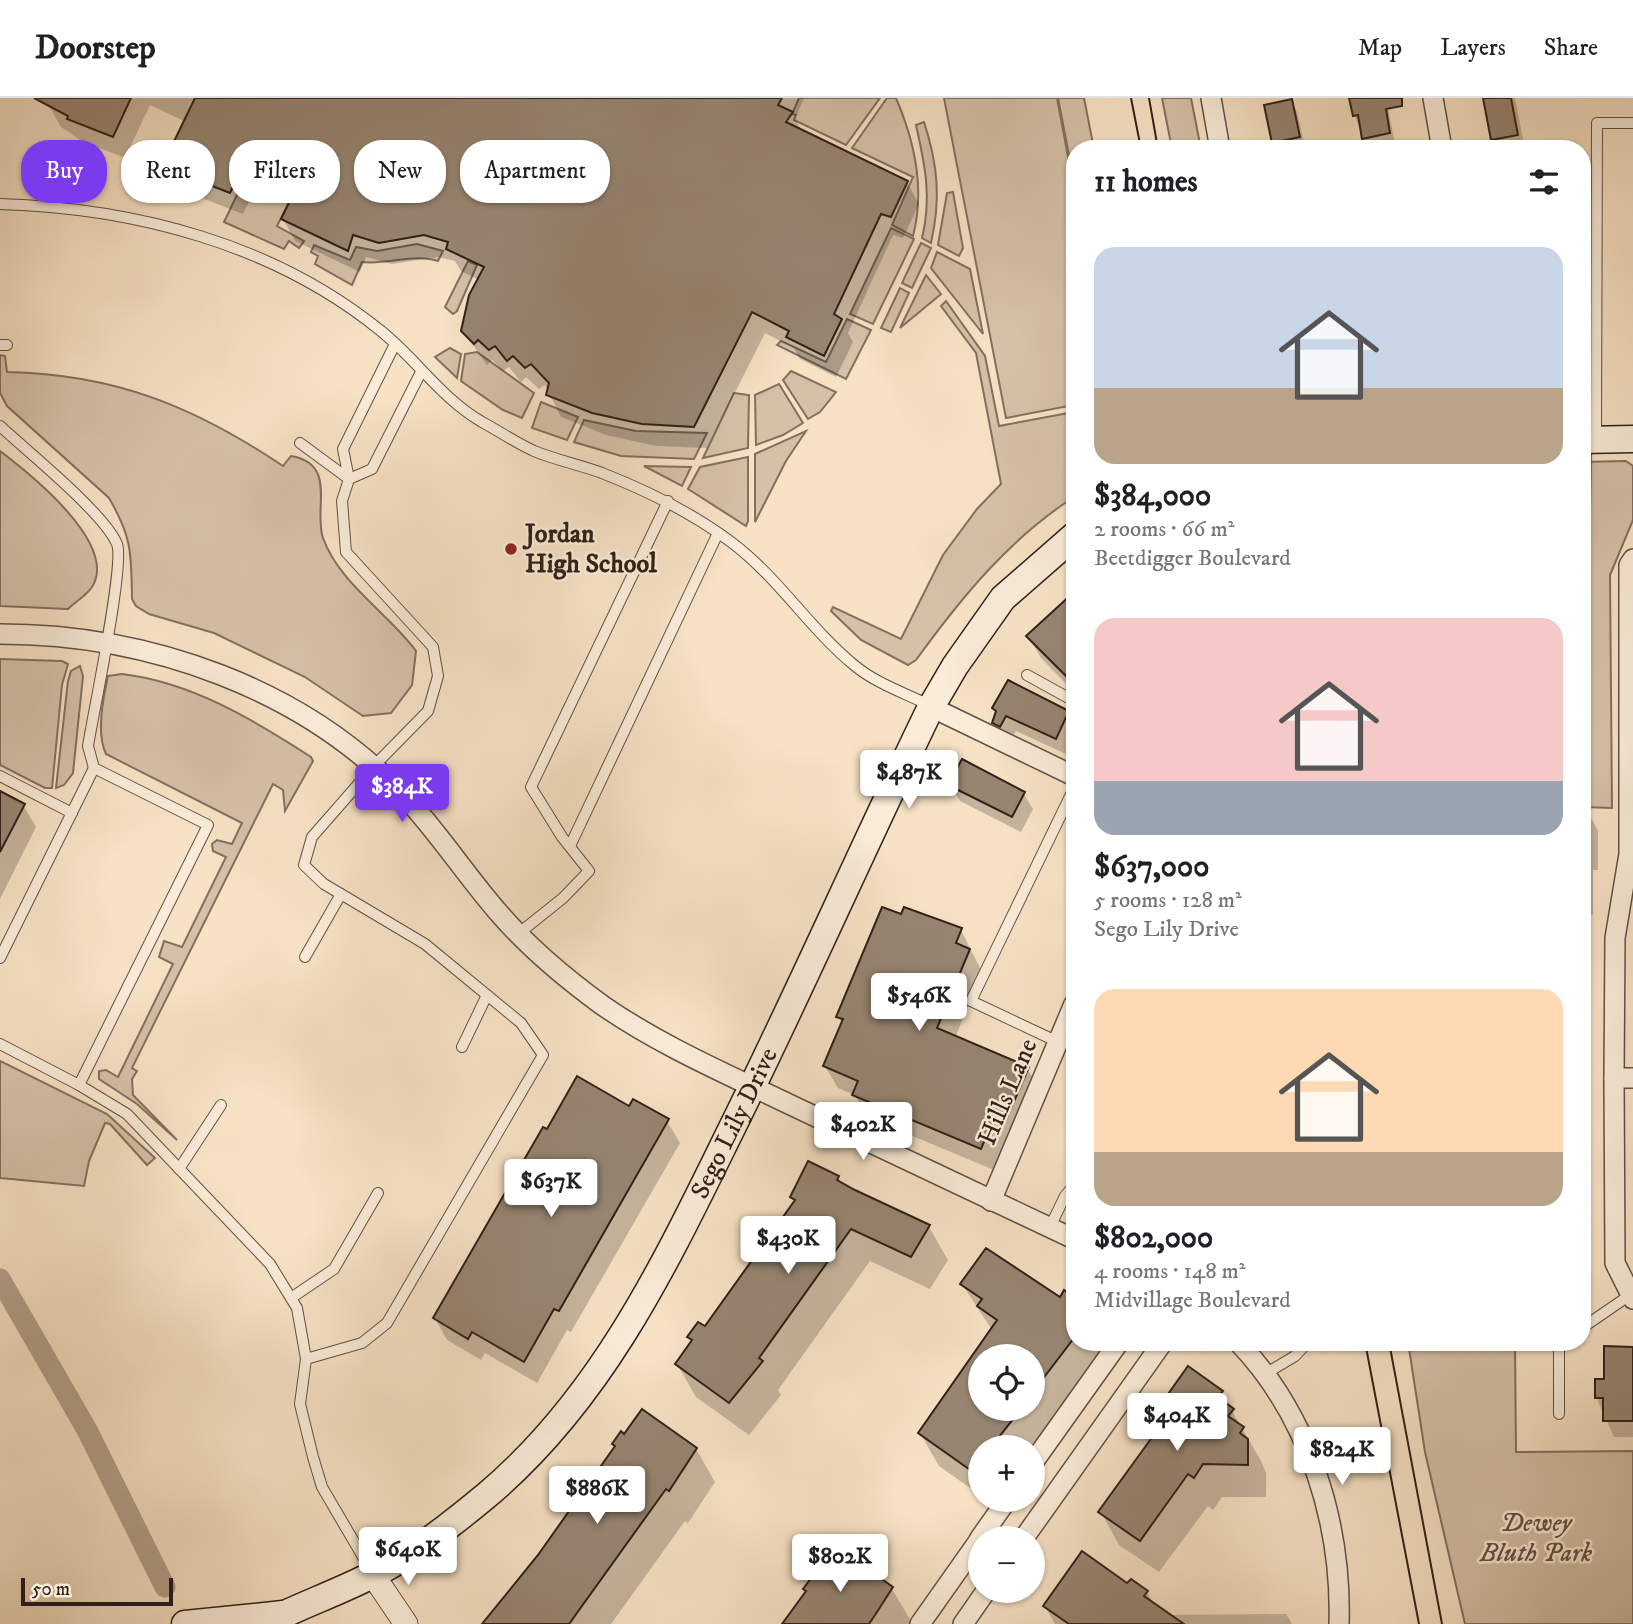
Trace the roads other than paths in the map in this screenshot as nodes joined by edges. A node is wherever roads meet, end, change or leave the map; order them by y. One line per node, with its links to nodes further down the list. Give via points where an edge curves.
1 (1212, 98): 4 (street)
2 (1433, 98): 5 (street)
3 (1633, 123): 7 (lane, via 1597,123)
4 (1219, 140)
5 (1440, 140)
6 (0, 204): 8 (lane, via 97,210 193,233 302,280 354,310)
7 (1591, 334)
8 (395, 344): 9 (lane); 14 (lane, via 343,449)
9 (421, 372): 14 (lane, via 372,470); 15 (lane, via 472,416 535,451 601,472)
10 (0, 426): 20 (lane, via 90,510 117,545 117,581)
11 (1633, 439): 12 (main road)
12 (1591, 440)
13 (300, 443): 14 (lane)
14 (349, 479): 24 (lane, via 342,501 346,552 433,647 438,676 428,711)
15 (668, 501): 16 (lane); 30 (lane, via 531,787)
16 (718, 533): 23 (lane, via 765,572 856,667); 30 (lane)
17 (1066, 543): 23 (main road, Sego Lily Drive, via 1003,598)
18 (1633, 559): 32 (street, via 1629,565)
19 (0, 634): 20 (street)
20 (105, 641): 24 (street, via 185,663 253,690 313,721); 25 (lane, via 88,746)
21 (1027, 675): 22 (lane)
22 (1066, 697)
23 (932, 707): 26 (street); 43 (main road, Sego Lily Drive)
24 (375, 765): 31 (lane, via 312,837 304,865); 33 (street)
25 (94, 768): 29 (lane); 42 (lane, via 208,825)
26 (1066, 772)
27 (0, 776): 29 (lane)
28 (1066, 805): 38 (lane, via 971,1001)
29 (72, 813): 35 (lane)
30 (570, 846): 33 (lane, via 589,870)
31 (341, 894): 34 (lane); 36 (lane, via 425,944)
32 (1626, 910): 41 (street, via 1615,938)
33 (518, 934): 43 (street, via 603,1005)
34 (305, 957)
35 (0, 958)
36 (487, 995): 40 (lane); 59 (lane, via 521,1023 543,1055 387,1323 362,1343)
37 (1066, 1023): 38 (street, Hills Lane)
38 (1058, 1042): 48 (street, Hills Lane)
39 (0, 1044): 42 (lane)
40 (462, 1047)
41 (1624, 1078): 51 (street, via 1615,1263)
42 (79, 1085): 45 (lane, via 127,1114)
43 (752, 1087): 48 (street); 65 (main road, Sego Lily Drive, via 661,1272 589,1387 546,1439 488,1494 426,1542)
44 (221, 1105): 45 (lane)
45 (179, 1169): 52 (lane, via 270,1264)
46 (378, 1193): 52 (lane, via 334,1269)
47 (1066, 1195): 49 (lane)
48 (991, 1200): 49 (street)
49 (1050, 1227): 50 (street)
50 (1066, 1235)
51 (1631, 1297): 53 (lane)
52 (291, 1298): 59 (lane)
53 (1591, 1322)
54 (1113, 1351): 62 (street)
55 (1157, 1351): 63 (street)
56 (1246, 1351): 60 (street)
57 (1300, 1351): 60 (lane)
58 (1559, 1351): 61 (lane)
59 (306, 1359): 65 (lane, via 300,1404 322,1487)
60 (1265, 1374): 72 (street, via 1295,1423 1319,1479 1332,1537)
61 (1559, 1414)
62 (1045, 1446)
63 (1033, 1526)
64 (968, 1555): 70 (street)
65 (373, 1575): 67 (main road, Sego Lily Drive); 69 (street)
66 (978, 1603): 71 (street)
67 (275, 1619): 68 (main road, Sego Lily Drive)
68 (185, 1624)
69 (406, 1624)
70 (920, 1624)
71 (963, 1624)
72 (1339, 1624)

